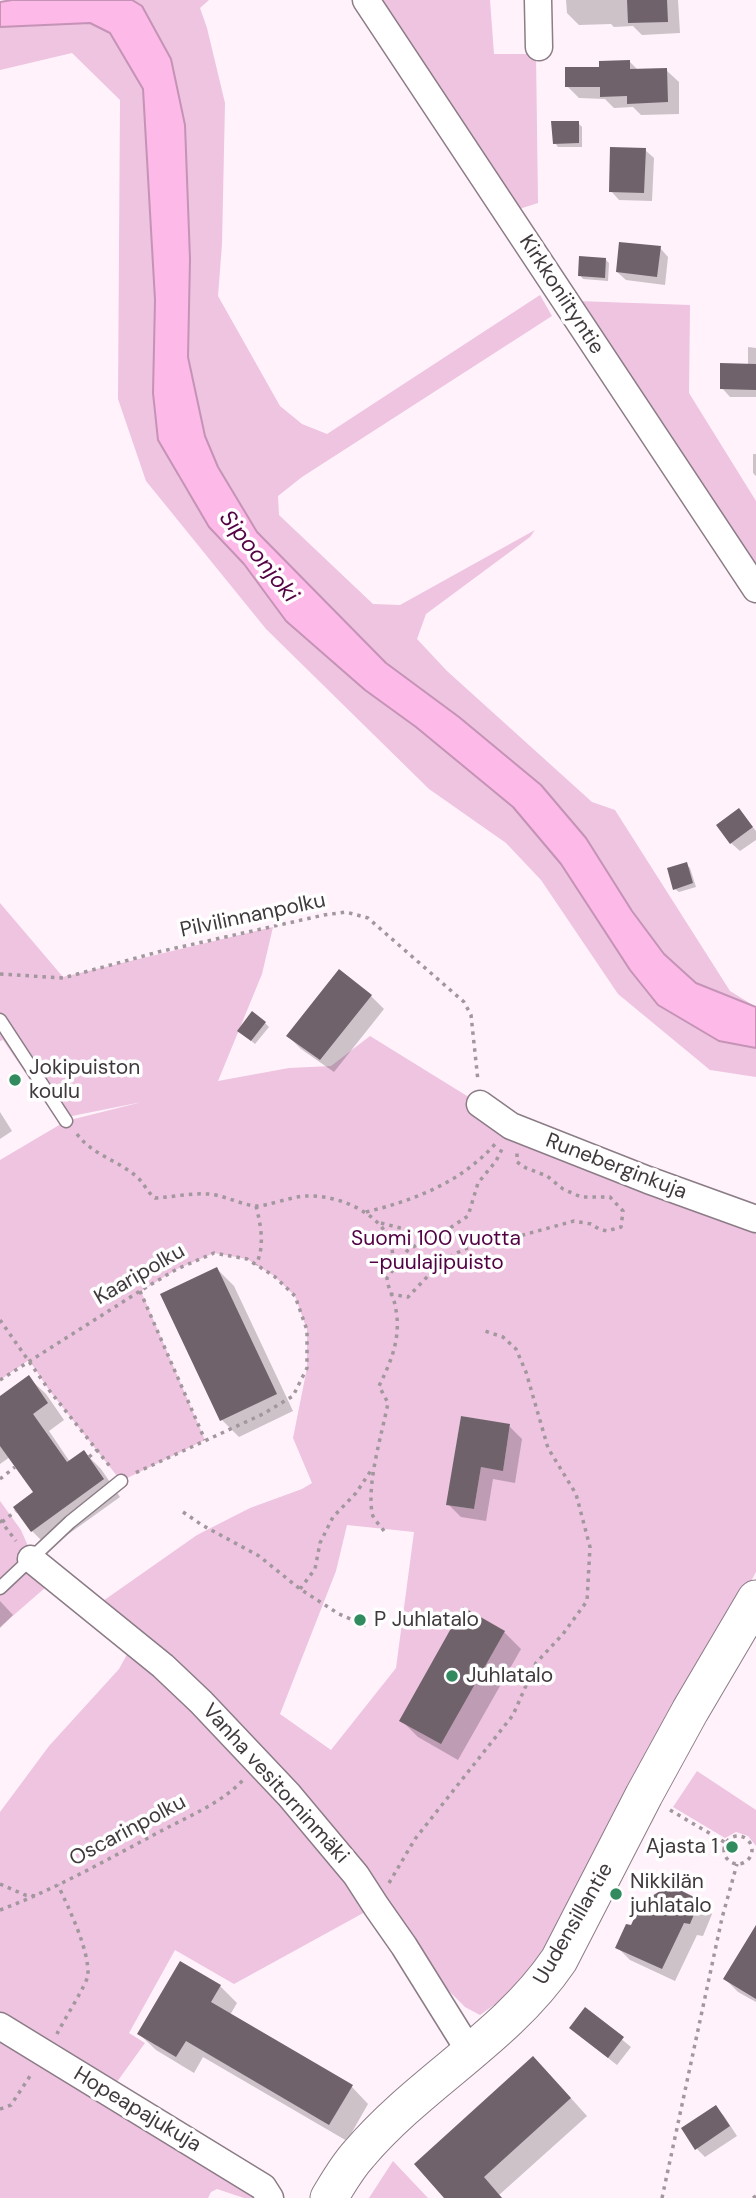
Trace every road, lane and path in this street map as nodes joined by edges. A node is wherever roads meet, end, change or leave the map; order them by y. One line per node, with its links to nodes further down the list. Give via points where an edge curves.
1 (366, 0): 4 (street, Kirkkoniityntie)
2 (538, 0): 3 (street)
3 (539, 47)
4 (756, 589)
5 (0, 974): 7 (path, Pilvilinnanpolku, via 63,978 158,952 346,912 368,918 464,1002 471,1015)
6 (0, 1020): 8 (lane)
7 (480, 1104): 9 (street, Runeberginkuja)
8 (66, 1121): 10 (path, via 82,1141 138,1177 155,1198 208,1194)
9 (511, 1126): 11 (path, via 481,1160 450,1181 402,1203); 12 (street, Runeberginkuja); 14 (path, via 496,1161 478,1184 468,1216); 18 (path, via 517,1162 580,1197 610,1197 623,1211 621,1227 607,1231 574,1221 486,1238 444,1259 408,1297)
10 (256, 1206): 11 (path, via 306,1196 327,1197); 15 (path, via 262,1253)
11 (366, 1212): 13 (path)
12 (756, 1219)
13 (379, 1222): 14 (path); 16 (path, via 389,1235 394,1260)
14 (430, 1236): 16 (path, via 407,1251)
15 (256, 1265): 17 (path, Kaaripolku, via 214,1253); 25 (path, Kaaripolku, via 295,1296 307,1330 307,1368 293,1396)
16 (387, 1278): 18 (path)
17 (140, 1291): 21 (path, Kaaripolku); 25 (path)
18 (390, 1294): 29 (path, via 396,1308 397,1337 379,1386 388,1403)
19 (0, 1320): 21 (path)
20 (485, 1331): 50 (path, via 516,1349 548,1448 576,1494 590,1547 587,1601 536,1663 513,1715 415,1839)
21 (29, 1360): 22 (path, Kaaripolku); 23 (path)
22 (0, 1380)
23 (49, 1390): 24 (path); 26 (path)
24 (43, 1395)
25 (205, 1440): 31 (path, Kaaripolku)
26 (97, 1450): 27 (path); 31 (path)
27 (89, 1457)
28 (15, 1467): 30 (path)
29 (374, 1467): 35 (path, via 372,1515); 38 (path, via 333,1517 320,1543 315,1569)
30 (0, 1479)
31 (121, 1481): 36 (lane)
32 (16, 1511): 34 (path)
33 (183, 1512): 38 (path, via 259,1556)
34 (2, 1522)
35 (384, 1531)
36 (31, 1559): 37 (lane); 41 (street, Vanha vesitorninmäki, via 163,1666)
37 (0, 1588)
38 (300, 1589): 40 (path)
39 (756, 1599): 53 (street, Uudensillantie, via 644,1795 559,1959 529,1999)
40 (369, 1627)
41 (260, 1762): 48 (path, Oscarinpolku, via 216,1802); 50 (street, Vanha vesitorninmäki, via 356,1875)
42 (667, 1808): 43 (path)
43 (726, 1843): 44 (path, via 735,1836 748,1839); 46 (path, via 725,1854)
44 (751, 1857): 45 (path); 46 (path)
45 (756, 1860)
46 (737, 1864): 58 (path)
47 (0, 1884): 49 (path)
48 (58, 1885): 49 (path, Oscarinpolku); 54 (path, via 83,1948 88,1977)
49 (38, 1896): 51 (path, Oscarinpolku)
50 (376, 1906): 53 (street, Vanha vesitorninmäki)
51 (0, 1910)
52 (0, 2026): 54 (street, Hopeapajukuja)
53 (470, 2052): 57 (street, Uudensillantie, via 358,2154)
54 (44, 2053): 55 (path, via 11,2105); 56 (street, Hopeapajukuja, via 263,2187)
55 (0, 2109)
56 (270, 2198)
57 (329, 2198)
58 (662, 2198)

